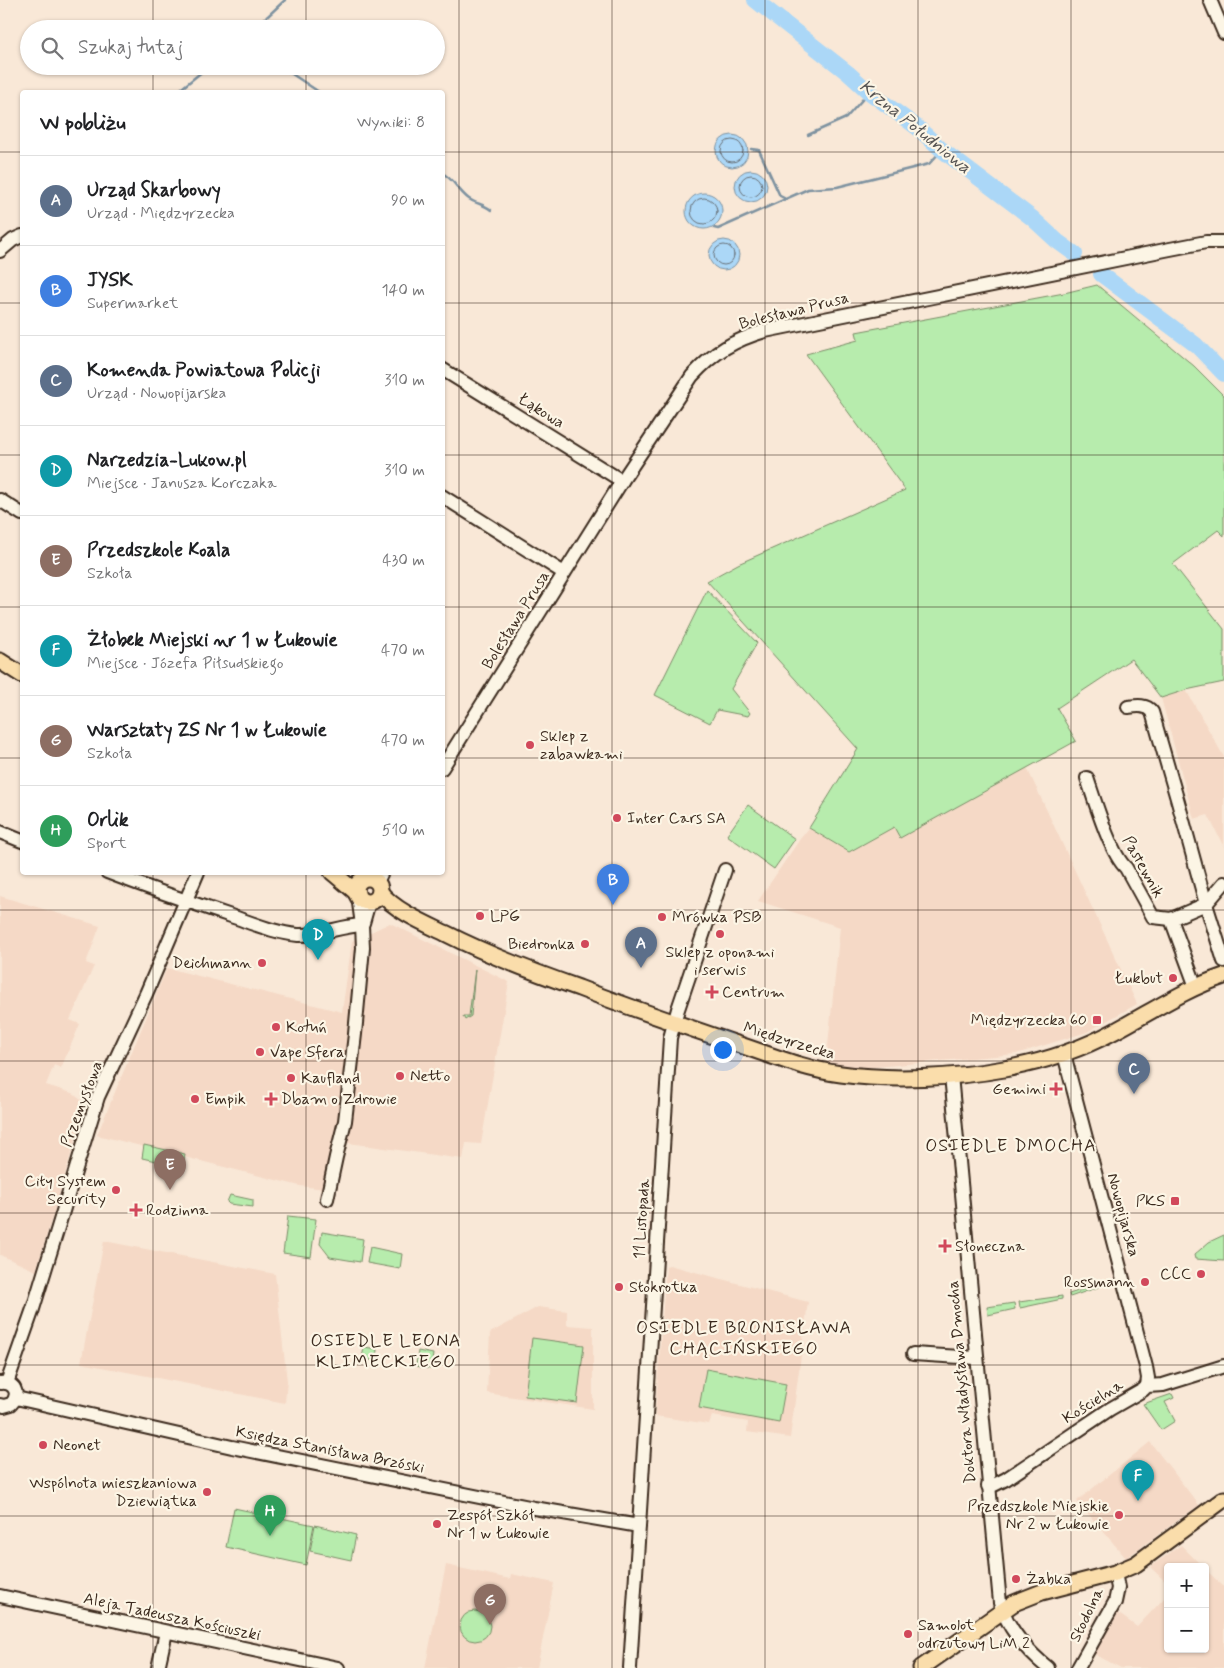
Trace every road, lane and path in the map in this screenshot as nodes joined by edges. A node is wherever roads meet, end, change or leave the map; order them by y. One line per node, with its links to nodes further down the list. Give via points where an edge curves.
1 (1210, 0): 2 (street)
2 (1224, 32)
3 (20, 237): 5 (street)
4 (1224, 242): 7 (street, Bolesława Prusa, via 1206,242 746,337 720,350 692,376)
5 (0, 251)
6 (445, 371): 7 (street, Łąkowa)
7 (622, 481): 11 (street, Bolesława Prusa)
8 (445, 498): 11 (street)
9 (0, 500): 10 (street)
10 (20, 513)
11 (564, 573): 15 (street, Bolesława Prusa)
12 (0, 661): 13 (main road)
13 (20, 675)
14 (1128, 707): 27 (street, via 1140,706 1152,712)
15 (445, 763)
16 (1087, 778): 28 (street, Pastewnik, via 1119,862 1126,868 1153,918)
17 (0, 832): 18 (street)
18 (20, 840)
19 (725, 870): 33 (street, 11 Listopada)
20 (115, 875): 26 (street)
21 (197, 875): 26 (street, Przemysłowa)
22 (340, 875): 25 (main road, Międzyrzecka)
23 (351, 875): 25 (main road, Międzyrzecka)
24 (1224, 883): 27 (street)
25 (370, 887): 29 (street); 33 (main road, Międzyrzecka, via 407,913 500,959)
26 (186, 901): 29 (street, via 292,934 310,935); 40 (street, Przemysłowa, via 98,1097 33,1309)
27 (1206, 904): 28 (street); 30 (street)
28 (1171, 919): 32 (street)
29 (362, 925): 36 (street, via 362,957 347,1106)
30 (1224, 961)
31 (1224, 976): 32 (main road, Międzyrzecka)
32 (1196, 987): 34 (main road, Międzyrzecka, via 1115,1032)
33 (674, 1023): 35 (main road, Międzyrzecka, via 826,1072 883,1077); 46 (street, 11 Listopada, via 670,1038)
34 (1064, 1054): 35 (main road, Międzyrzecka, via 1011,1068); 41 (street, Nowopijarska, via 1146,1367)
35 (951, 1075): 38 (street, Doktora Władysława Dmocha)
36 (327, 1199)
37 (913, 1354): 38 (street)
38 (976, 1358): 44 (street, Doktora Władysława Dmocha)
39 (1224, 1366): 41 (street, Kościelna, via 1164,1385)
40 (4, 1383): 42 (street, via 16,1390)
41 (1147, 1386): 44 (street, Kościelna, via 1006,1479)
42 (16, 1398): 43 (street, via 8,1406); 46 (street, Księdza Stanisława Brzóski, via 232,1447)
43 (0, 1407)
44 (988, 1486): 49 (street, Doktora Władysława Dmocha)
45 (1223, 1500): 47 (main road, via 1136,1564)
46 (639, 1526): 53 (street, 11 Listopada)
47 (1115, 1573): 49 (main road, via 1036,1594); 56 (street, Stodolna, via 1118,1588 1115,1602)
48 (0, 1596): 50 (street, Aleja Tadeusza Kościuszki)
49 (1002, 1610): 54 (main road); 55 (street, Doktora Władysława Dmocha, via 1024,1647)
50 (166, 1632): 51 (street); 52 (street, Aleja Tadeusza Kościuszki)
51 (158, 1668)
52 (338, 1668)
53 (630, 1668)
54 (921, 1668)
55 (1048, 1668)
56 (1078, 1668)

